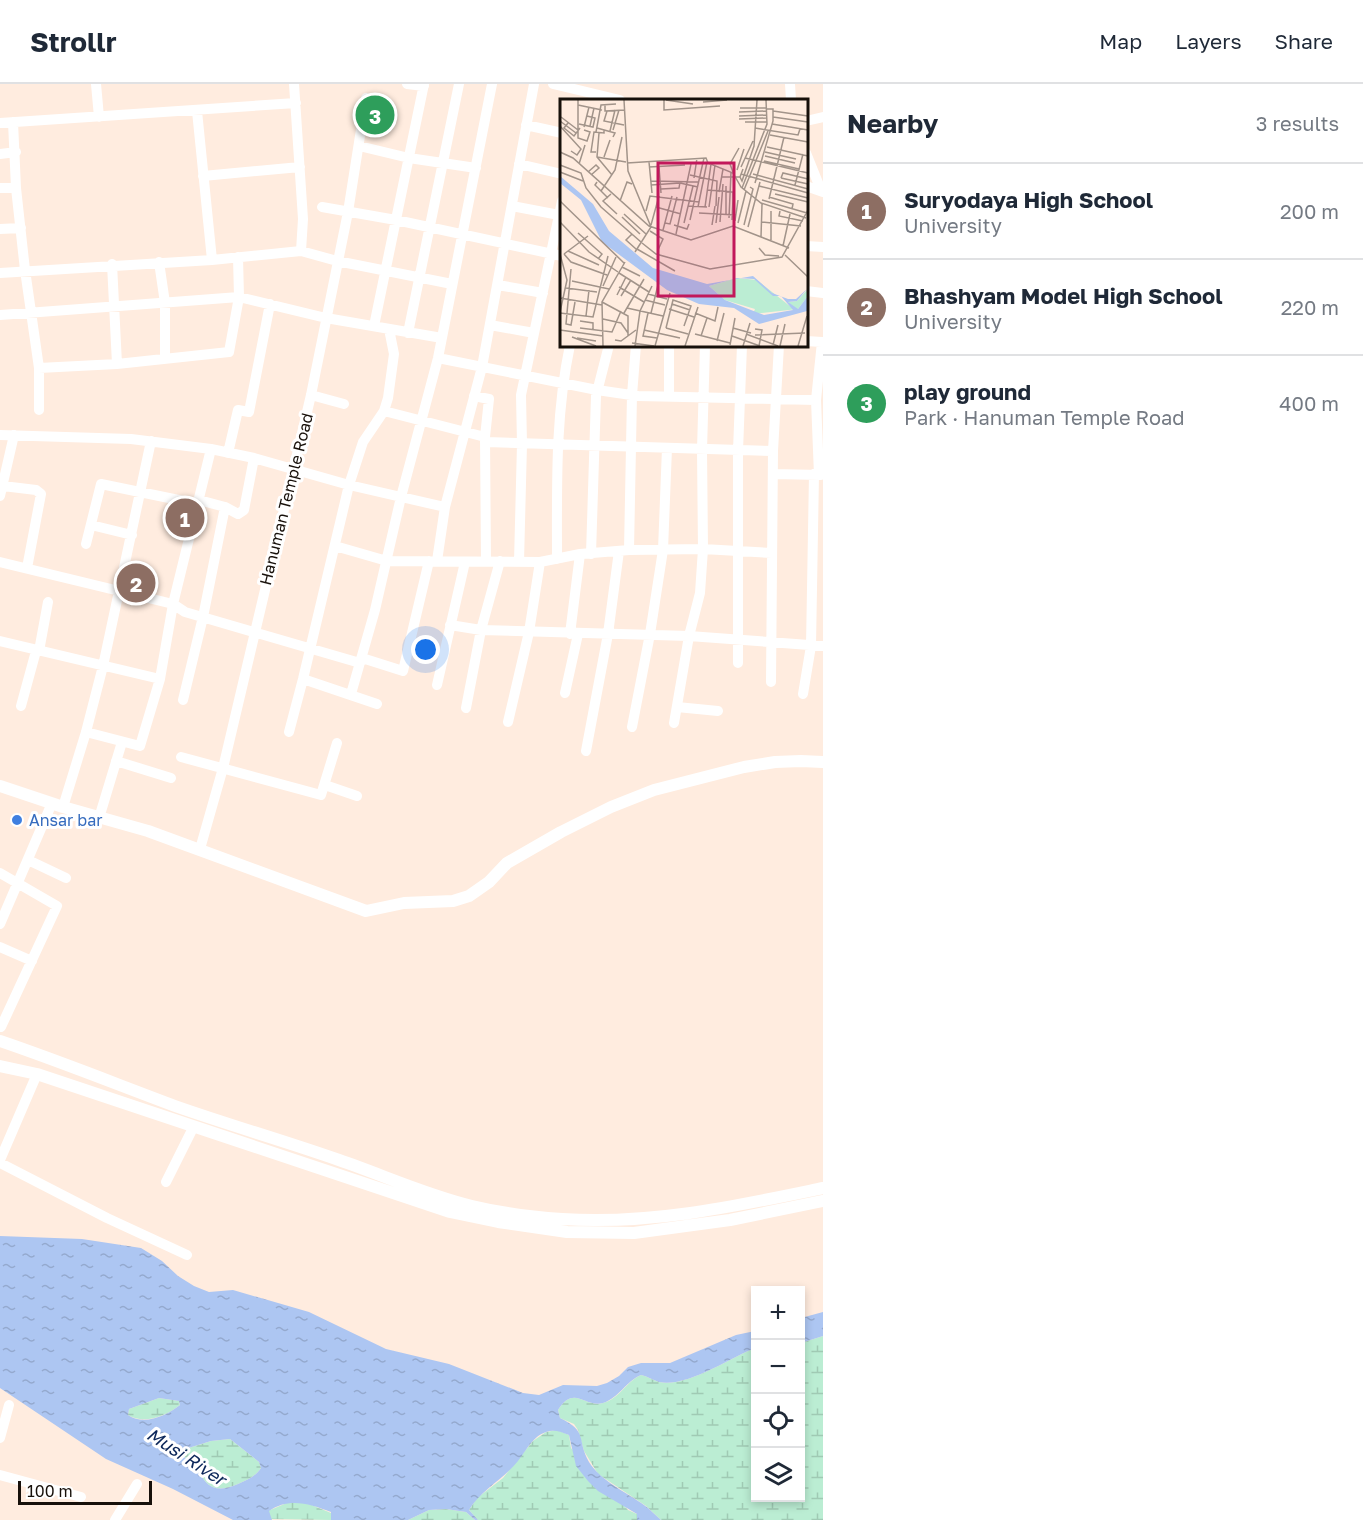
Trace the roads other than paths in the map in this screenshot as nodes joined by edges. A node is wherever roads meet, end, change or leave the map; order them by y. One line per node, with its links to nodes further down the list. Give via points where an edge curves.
1 (96, 84): 16 (street)
2 (294, 84): 14 (street)
3 (407, 84): 9 (street)
4 (459, 84): 28 (street)
5 (492, 84): 31 (street)
6 (534, 84): 21 (street)
7 (553, 84): 10 (street)
8 (790, 84): 13 (street)
9 (424, 85): 27 (street)
10 (582, 96): 12 (street)
11 (366, 98): 23 (street, Hanuman Temple Road)
12 (610, 99)
13 (791, 99)
14 (296, 103): 15 (street); 30 (street)
15 (197, 111): 16 (street); 33 (street)
16 (99, 117): 19 (street)
17 (823, 117): 18 (street)
18 (808, 121)
19 (14, 122): 20 (street); 24 (street)
20 (0, 123)
21 (526, 125): 22 (street); 29 (street)
22 (560, 133)
23 (359, 146): 27 (street); 40 (street, Hanuman Temple Road)
24 (16, 152): 25 (street); 35 (street)
25 (0, 154)
26 (808, 156): 36 (street)
27 (409, 158): 28 (street); 42 (street)
28 (442, 163): 31 (street); 44 (street)
29 (519, 164): 32 (street); 37 (street)
30 (300, 167): 33 (street); 50 (street)
31 (476, 168): 46 (street)
32 (560, 174)
33 (203, 176): 53 (street)
34 (0, 188): 35 (street)
35 (16, 188): 43 (street)
36 (822, 191)
37 (512, 206): 41 (street); 47 (street)
38 (322, 207): 40 (street)
39 (560, 210): 41 (street)
40 (348, 212): 42 (street); 54 (street, Hanuman Temple Road)
41 (559, 215): 51 (street)
42 (396, 220): 44 (street); 58 (street)
43 (21, 228): 45 (street); 57 (street)
44 (430, 228): 46 (street); 60 (street)
45 (0, 229)
46 (461, 234): 47 (street); 61 (street)
47 (504, 245): 51 (street); 62 (street)
48 (808, 246): 49 (street)
49 (823, 247)
50 (301, 251): 52 (street); 54 (street)
51 (557, 256): 64 (street)
52 (238, 257): 53 (street); 66 (street)
53 (212, 260): 55 (street)
54 (337, 261): 58 (street); 72 (street, Hanuman Temple Road)
55 (159, 262): 56 (street); 67 (street)
56 (112, 264): 57 (street); 69 (street)
57 (25, 270): 59 (street); 70 (street)
58 (384, 270): 60 (street); 74 (street)
59 (0, 273)
60 (420, 277): 61 (street); 76 (street)
61 (452, 284): 78 (street)
62 (498, 285): 64 (street); 73 (street)
63 (808, 291): 65 (street)
64 (543, 293): 77 (street)
65 (823, 293)
66 (239, 297): 67 (street); 68 (street); 88 (street, via 229,352)
67 (165, 303): 69 (street); 88 (street)
68 (270, 304): 72 (street); 122 (street, via 249,412 238,410)
69 (114, 306): 70 (street); 90 (street)
70 (31, 312): 71 (street); 92 (street)
71 (0, 315)
72 (326, 318): 74 (street); 96 (street, Hanuman Temple Road)
73 (490, 325): 77 (street); 91 (street)
74 (374, 326): 75 (street)
75 (389, 329): 76 (street); 106 (street, via 394,354 388,398)
76 (408, 333): 78 (street)
77 (534, 333): 93 (street)
78 (442, 338): 89 (street)
79 (808, 341): 80 (street)
80 (823, 342): 103 (street)
81 (570, 346): 94 (street)
82 (609, 346): 95 (street)
83 (636, 346): 97 (street)
84 (669, 346): 99 (street)
85 (705, 346): 100 (street)
86 (742, 346): 101 (street)
87 (778, 346): 102 (street)
88 (165, 358): 90 (street)
89 (438, 358): 91 (street); 107 (street)
90 (117, 364): 92 (street)
91 (482, 367): 93 (street); 98 (street)
92 (39, 368): 105 (street)
93 (525, 375): 94 (street); 113 (street)
94 (562, 382): 95 (street); 114 (street)
95 (597, 390): 97 (street); 115 (street)
96 (311, 395): 104 (street); 124 (street, Hanuman Temple Road)
97 (632, 395): 99 (street); 116 (street)
98 (474, 396): 108 (street); 111 (street, via 489,399)
99 (669, 397): 100 (street)
100 (704, 397): 101 (street); 119 (street)
101 (739, 398): 102 (street); 120 (street)
102 (774, 398): 103 (street); 121 (street)
103 (816, 400): 126 (street)
104 (344, 404)
105 (39, 410)
106 (376, 416): 107 (street); 128 (street)
107 (422, 421): 108 (street); 130 (street)
108 (464, 432): 111 (street); 133 (street)
109 (0, 435): 110 (street)
110 (14, 435): 112 (street); 127 (street)
111 (486, 439): 113 (street); 147 (street)
112 (152, 441): 118 (street); 129 (street)
113 (522, 444): 114 (street); 151 (street)
114 (557, 444): 115 (street); 144 (street)
115 (595, 446): 116 (street); 143 (street)
116 (631, 447): 117 (street); 140 (street)
117 (667, 448): 119 (street); 139 (street)
118 (210, 449): 122 (street); 131 (street)
119 (702, 450): 120 (street); 138 (street)
120 (738, 451): 121 (street); 141 (street)
121 (773, 451): 125 (street)
122 (228, 453): 123 (street)
123 (254, 458): 124 (street); 132 (street, via 244,510 238,513)
124 (294, 470): 128 (street); 160 (street, Hanuman Temple Road)
125 (773, 474): 126 (street); 142 (street)
126 (819, 474): 169 (street)
127 (2, 484): 153 (street, via 41,494)
128 (349, 485): 130 (street); 137 (street)
129 (141, 493): 131 (street); 134 (street, via 101,484); 135 (street)
130 (401, 497): 133 (street); 145 (street)
131 (198, 502): 132 (street); 156 (street)
132 (225, 507): 157 (street)
133 (445, 507): 146 (street)
134 (91, 525): 135 (street); 136 (street)
135 (132, 535): 154 (street)
136 (87, 544)
137 (335, 546): 145 (street); 171 (street)
138 (703, 549): 139 (street); 141 (street); 165 (street, via 700,593)
139 (663, 550): 140 (street); 164 (street)
140 (624, 551): 143 (street); 163 (street)
141 (737, 551): 142 (street); 166 (street)
142 (772, 553): 168 (street)
143 (585, 554): 144 (street); 162 (street)
144 (556, 559): 152 (street)
145 (387, 561): 146 (street); 173 (street)
146 (433, 561): 150 (street); 173 (street, via 403,671)
147 (486, 561): 148 (street); 150 (street)
148 (500, 561): 151 (street); 159 (street)
149 (0, 562): 153 (street)
150 (465, 562): 158 (street)
151 (519, 562): 152 (street)
152 (540, 562): 161 (street)
153 (27, 568): 154 (street)
154 (118, 591): 156 (street); 175 (street)
155 (48, 602): 172 (street)
156 (173, 604): 157 (street); 177 (street)
157 (203, 617): 160 (street); 183 (street)
158 (450, 625): 159 (street); 179 (street)
159 (481, 630): 161 (street); 187 (street)
160 (254, 631): 171 (street); 200 (street, Hanuman Temple Road)
161 (530, 632): 162 (street); 189 (street)
162 (574, 634): 163 (street); 180 (street)
163 (608, 634): 164 (street); 196 (street)
164 (650, 634): 165 (street); 191 (street)
165 (688, 636): 166 (street); 186 (street)
166 (738, 640): 168 (street); 174 (street)
167 (0, 641): 172 (street)
168 (771, 643): 169 (street); 178 (street)
169 (811, 646): 170 (street); 182 (street)
170 (823, 646)
171 (310, 650): 173 (street); 176 (street)
172 (38, 651): 175 (street); 185 (street)
173 (361, 660): 181 (street)
174 (738, 663)
175 (103, 666): 177 (street); 192 (street)
176 (303, 679): 181 (street); 193 (street)
177 (160, 680): 194 (street, via 140,746)
178 (771, 682)
179 (437, 685)
180 (565, 693)
181 (351, 694): 184 (street)
182 (803, 694)
183 (183, 700)
184 (377, 704)
185 (21, 706)
186 (676, 707): 188 (street); 190 (street)
187 (466, 708)
188 (718, 711)
189 (508, 722)
190 (674, 723)
191 (632, 727)
192 (86, 732): 194 (street); 205 (street)
193 (289, 732)
194 (122, 742): 198 (street)
195 (337, 743): 202 (street)
196 (586, 751)
197 (181, 757): 200 (street)
198 (116, 761): 201 (street); 206 (street)
199 (823, 762): 207 (street, via 801,760 744,767 634,797 534,847 507,863 469,896 453,901 404,903 366,911)
200 (224, 768): 202 (street, via 321,795); 207 (street, Hanuman Temple Road)
201 (171, 778)
202 (325, 785): 204 (street)
203 (0, 786): 205 (street)
204 (357, 796)
205 (58, 805): 206 (street); 208 (street)
206 (99, 818): 207 (street)
207 (200, 849)
208 (28, 860): 210 (street); 211 (street)
209 (0, 873): 211 (street)
210 (66, 878)
211 (18, 885): 212 (street); 214 (street, via 57,906)
212 (0, 924)
213 (0, 947): 214 (street)
214 (32, 961): 215 (street)
215 (1, 1028)
216 (0, 1041): 222 (street, via 428,1193 509,1213 634,1220 684,1215)
217 (0, 1066): 218 (street)
218 (37, 1074): 219 (street); 220 (street)
219 (194, 1126): 221 (street); 223 (street, via 450,1212 567,1232 634,1233 730,1220)
220 (0, 1161): 224 (street, via 107,1218)
221 (166, 1182)
222 (823, 1188)
223 (823, 1201)
224 (187, 1254)
225 (9, 1405): 226 (street)
226 (0, 1438)
227 (0, 1475): 229 (street)
228 (137, 1484): 230 (street)
229 (81, 1497)
230 (115, 1520)

